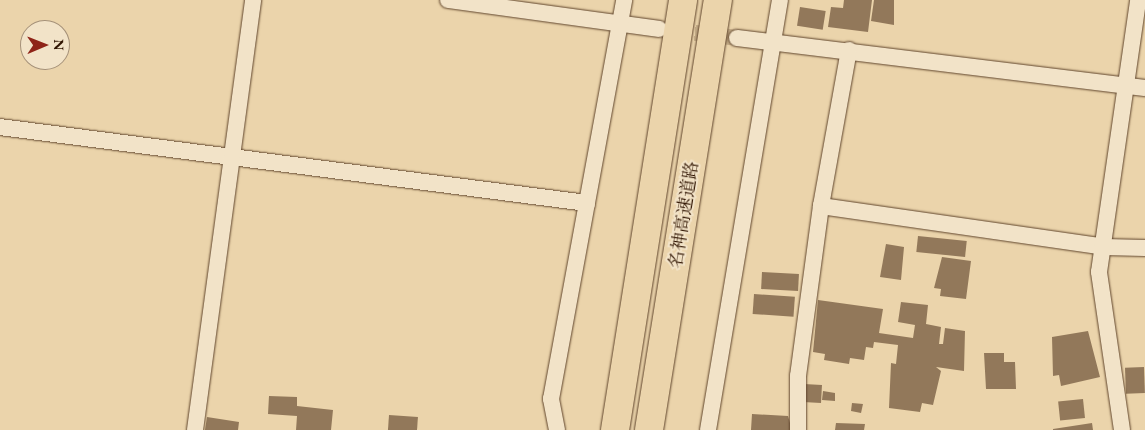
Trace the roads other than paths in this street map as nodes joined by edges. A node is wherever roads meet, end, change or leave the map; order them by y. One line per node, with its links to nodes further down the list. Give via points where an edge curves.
1 (253, 0): 16 (street)
2 (448, 0): 8 (street)
3 (624, 0): 8 (street)
4 (683, 0): 23 (highway, 名神高速道路)
5 (718, 0): 24 (highway, 名神高速道路)
6 (780, 0): 11 (street)
7 (1138, 0): 13 (street)
8 (620, 24): 9 (street); 17 (street)
9 (659, 29)
10 (737, 38): 11 (street)
11 (774, 42): 12 (street); 25 (street)
12 (849, 50): 13 (street); 18 (street)
13 (1127, 85): 14 (street); 19 (street)
14 (1145, 88)
15 (0, 127): 16 (street)
16 (232, 157): 17 (street); 21 (street)
17 (587, 203): 22 (street, via 551,399)
18 (820, 206): 19 (street); 26 (street, via 798,376)
19 (1104, 247): 20 (street); 27 (street, via 1099,272)
20 (1145, 248)
21 (195, 430)
22 (557, 430)
23 (615, 430)
24 (649, 430)
25 (708, 430)
26 (798, 430)
27 (1122, 430)

